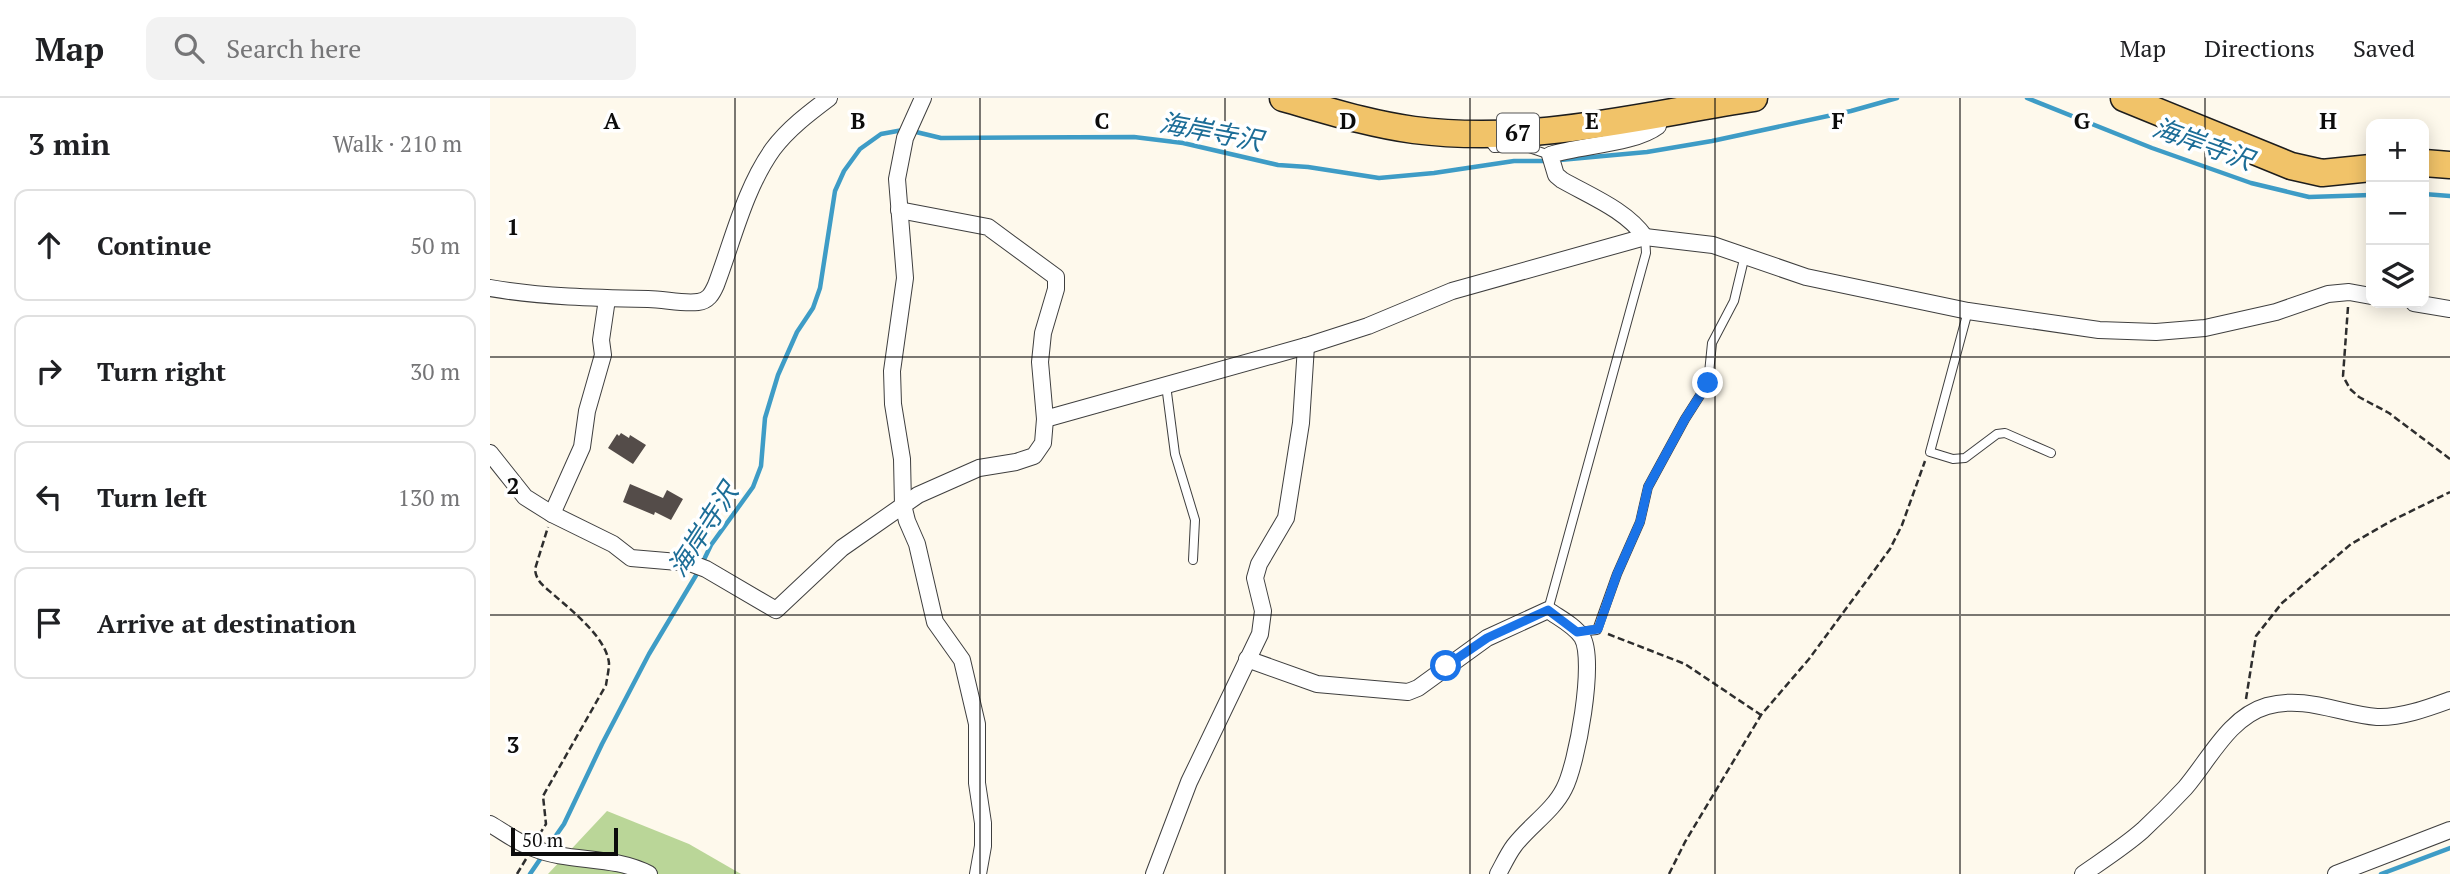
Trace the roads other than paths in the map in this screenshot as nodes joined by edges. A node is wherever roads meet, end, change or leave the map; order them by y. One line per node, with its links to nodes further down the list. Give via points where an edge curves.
1 (829, 98): 17 (street, via 782,139 759,171 712,295 696,303)
2 (923, 98): 12 (street, via 905,138 897,179)
3 (1283, 98): 7 (main road, 67, via 1413,130)
4 (1754, 98): 6 (main road, 67)
5 (2124, 98): 11 (main road, via 2291,166 2322,173)
6 (1659, 115): 7 (main road, 67, via 1554,132); 8 (street, via 1658,126 1644,134)
7 (1483, 135): 8 (lane, via 1494,148 1526,147)
8 (1550, 155): 13 (street, via 1556,175 1622,215)
9 (2429, 163): 10 (main road)
10 (2450, 165)
11 (2366, 169)
12 (899, 210): 23 (street, via 988,227 1056,277 1040,362); 26 (street, via 905,278 892,371)
13 (1645, 237): 14 (street, via 1713,244); 21 (street, via 1451,291); 29 (lane, via 1646,253)
14 (1746, 254): 20 (street, via 1806,277); 30 (lane, via 1734,301 1712,343 1708,383 1648,487 1640,522 1598,629)
15 (490, 288): 17 (street)
16 (2366, 295): 20 (street, via 2328,294 2205,328 2156,332 2099,330)
17 (607, 299): 27 (street, via 603,355 582,447)
18 (2429, 306): 19 (street)
19 (2450, 309)
20 (1968, 311): 25 (lane, via 1930,452 1965,458 2005,433)
21 (1306, 346): 22 (street); 31 (street, via 1301,423 1286,517 1255,578 1263,611 1260,634)
22 (1166, 385): 23 (street); 28 (lane, via 1175,454 1195,520)
23 (1045, 419): 26 (street, via 1043,443 1034,456 979,468)
24 (490, 453): 27 (street, via 525,496)
25 (2051, 453)
26 (903, 505): 27 (street, via 842,548 776,610 706,569 690,563 631,558); 36 (street, via 935,622 962,660 977,724 977,783 984,835)
27 (552, 514)
28 (1193, 560)
29 (1548, 610): 30 (street); 31 (street, via 1487,638 1408,692 1317,684)
30 (1577, 632): 38 (street, via 1587,653 1588,674 1571,774 1563,792 1514,846)
31 (1247, 659): 37 (street, via 1189,782)
32 (2450, 700): 39 (street, via 2381,717 2311,703 2265,706 2219,743 2186,787 2142,831)
33 (490, 824): 35 (street, via 533,848 608,860)
34 (2450, 830): 40 (street)
35 (649, 874)
36 (978, 874)
37 (1154, 874)
38 (1498, 874)
39 (2083, 874)
40 (2336, 874)

